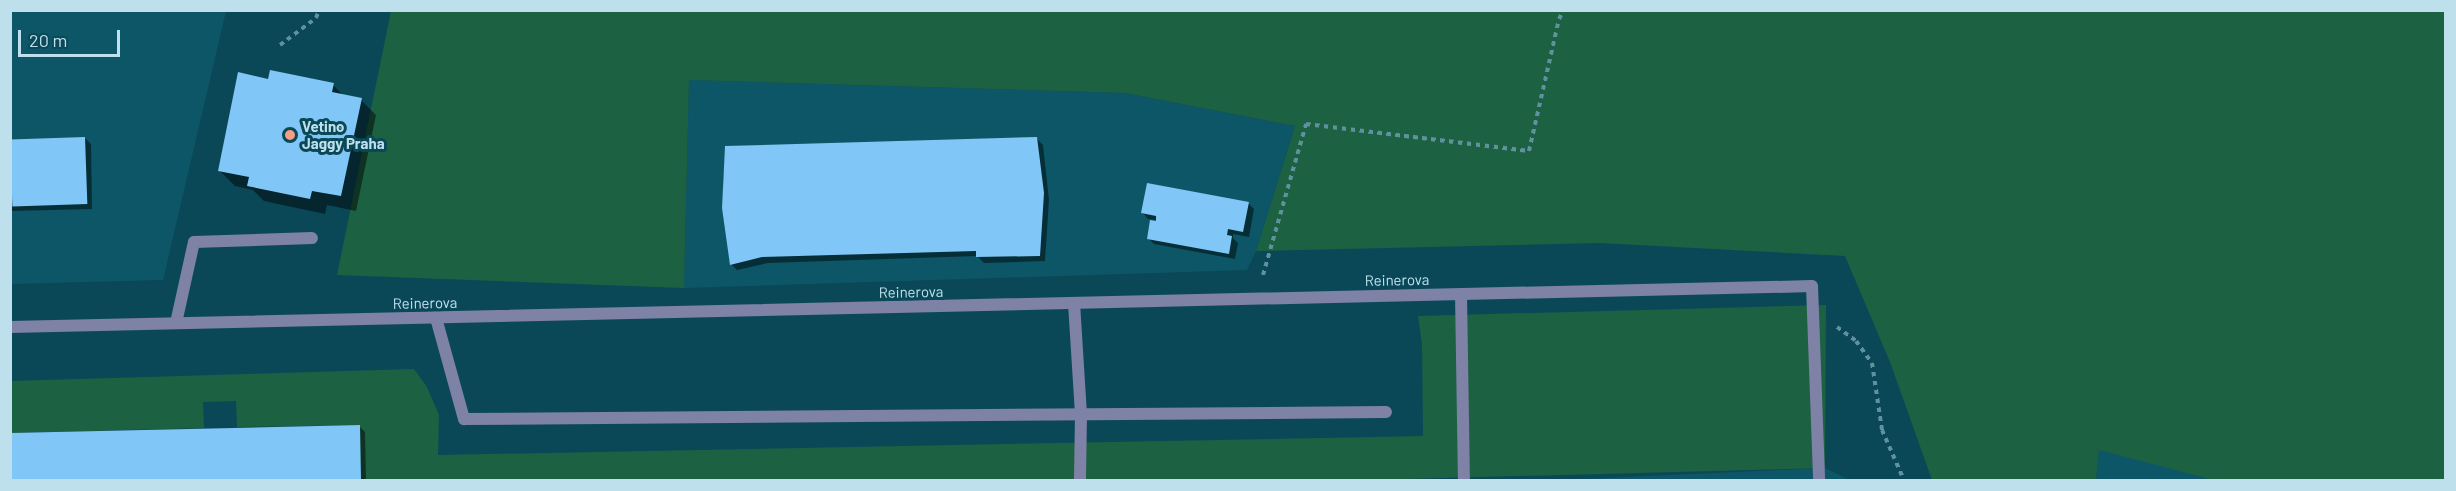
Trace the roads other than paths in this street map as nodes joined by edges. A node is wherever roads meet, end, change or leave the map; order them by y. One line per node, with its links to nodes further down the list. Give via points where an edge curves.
1 (312, 238): 5 (street, via 194,242)
2 (1461, 294): 3 (street, Reinerova); 10 (street); 11 (street, Reinerova, via 1812,286)
3 (1074, 303): 4 (street, Reinerova); 8 (street)
4 (436, 318): 5 (street, Reinerova); 8 (street, via 464,419)
5 (176, 323): 6 (street, Reinerova)
6 (10, 327)
7 (1386, 412): 8 (street)
8 (1081, 415): 9 (street)
9 (1080, 480)
10 (1464, 480)
11 (1819, 480)

